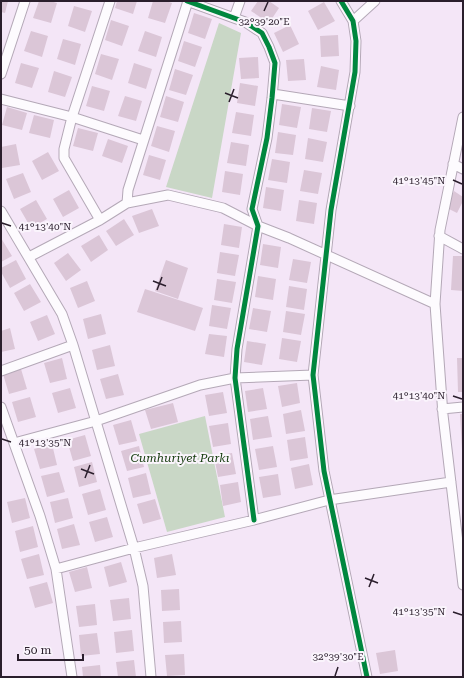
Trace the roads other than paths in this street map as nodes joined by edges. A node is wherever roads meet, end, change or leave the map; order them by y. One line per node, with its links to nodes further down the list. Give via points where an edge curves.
1 (25, 1): 9 (street)
2 (110, 1): 13 (street)
3 (187, 1): 7 (street); 15 (street)
4 (240, 1): 7 (street)
5 (341, 1): 8 (street)
6 (375, 1): 8 (street)
7 (234, 18): 10 (street, via 262,33 270,46 275,63)
8 (352, 21): 12 (street, via 356,41)
9 (1, 74)
10 (273, 94): 12 (street); 21 (street, via 267,138 252,209)
11 (1, 99): 13 (street)
12 (350, 106): 24 (street, via 331,210)
13 (72, 117): 15 (street); 20 (street, via 64,158)
14 (463, 117): 16 (street)
15 (143, 140): 18 (street)
16 (453, 164): 17 (street); 22 (street)
17 (463, 169)
18 (126, 203): 20 (street); 21 (street, via 168,195 223,208)
19 (1, 211): 25 (street)
20 (100, 220): 25 (street)
21 (258, 226): 24 (street); 30 (street)
22 (439, 236): 23 (street); 26 (street)
23 (463, 249)
24 (327, 255): 26 (street); 29 (street)
25 (29, 257): 27 (street, via 62,314)
26 (435, 304): 33 (street)
27 (73, 345): 28 (street); 34 (street)
28 (1, 371)
29 (313, 375): 30 (street); 37 (street, via 324,471)
30 (234, 378): 34 (street, via 200,385); 38 (street)
31 (1, 408): 35 (street)
32 (463, 408): 33 (street)
33 (442, 409): 36 (street)
34 (96, 421): 35 (street); 39 (street)
35 (14, 443): 40 (street)
36 (450, 482): 37 (street); 41 (street)
37 (330, 500): 38 (street); 45 (street)
38 (254, 520): 39 (street)
39 (134, 548): 40 (street); 44 (street, via 143,586)
40 (56, 569): 43 (street)
41 (462, 571): 42 (street)
42 (463, 585)
43 (72, 677)
44 (151, 677)
45 (367, 677)

